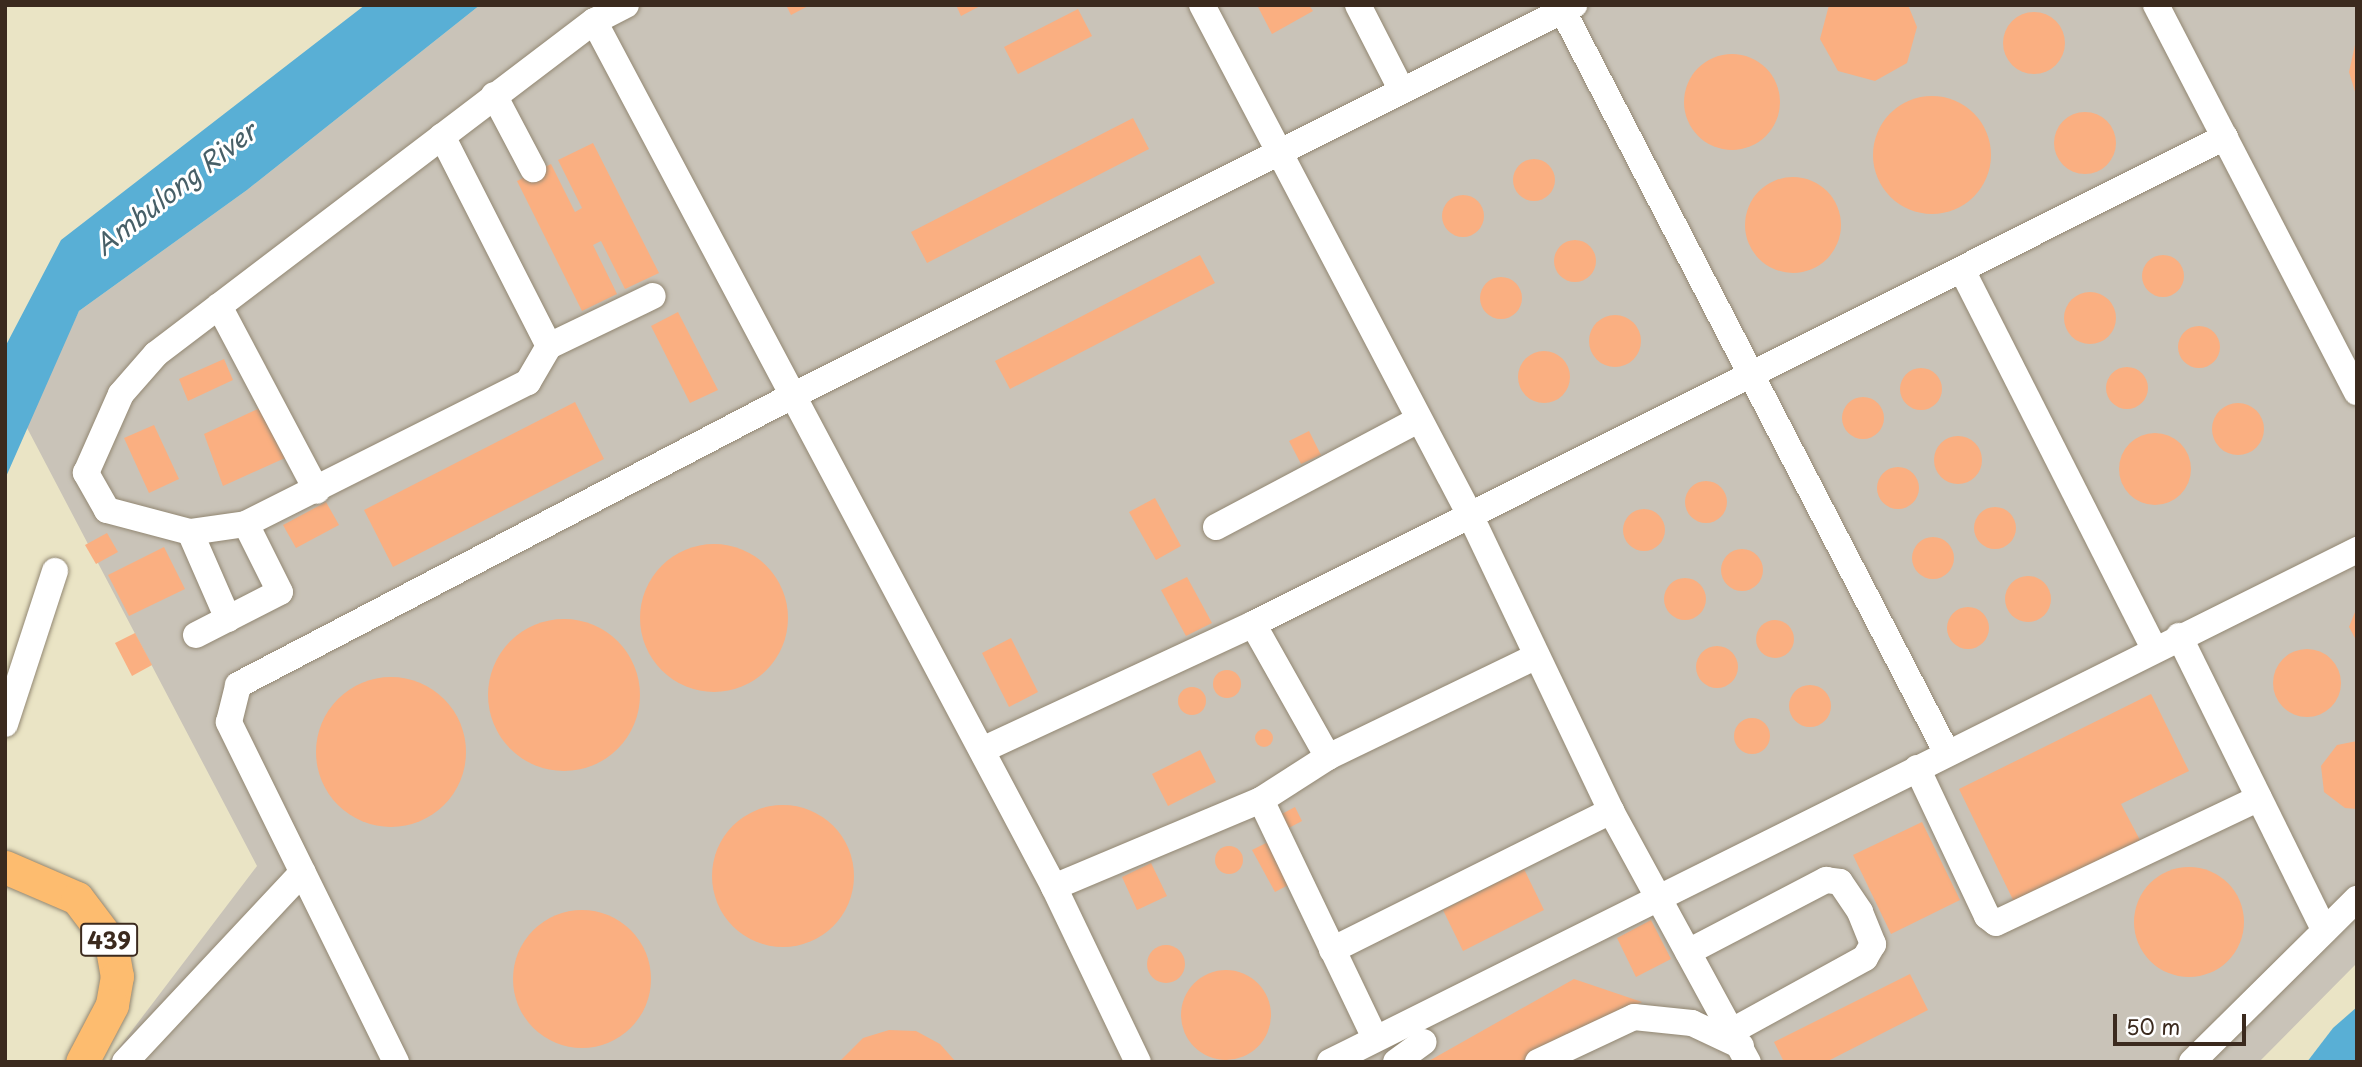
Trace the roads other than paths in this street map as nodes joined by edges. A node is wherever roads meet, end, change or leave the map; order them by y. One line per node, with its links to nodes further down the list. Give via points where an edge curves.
1 (626, 5): 6 (lane)
2 (1202, 5): 11 (lane)
3 (1358, 5): 7 (lane)
4 (2156, 5): 10 (lane)
5 (1569, 8): 7 (lane); 17 (lane)
6 (594, 21): 8 (lane); 19 (lane)
7 (1401, 89): 11 (lane)
8 (495, 95): 9 (lane); 12 (lane)
9 (442, 136): 15 (lane); 16 (lane)
10 (2225, 137): 13 (lane); 18 (lane)
11 (1283, 155): 19 (lane); 20 (lane)
12 (533, 169)
13 (1963, 272): 17 (lane); 32 (lane)
14 (653, 296): 16 (lane)
15 (219, 306): 21 (lane); 25 (lane, via 156,354 121,394 86,472 107,510)
16 (549, 346): 21 (lane, via 528,382)
17 (1755, 371): 22 (lane); 36 (lane)
18 (2357, 392)
19 (790, 397): 35 (lane); 43 (lane, via 238,685 229,722)
20 (1416, 421): 22 (lane); 24 (lane)
21 (317, 491): 23 (lane)
22 (1471, 517): 29 (lane); 33 (lane)
23 (246, 524): 25 (lane); 28 (lane, via 280,592)
24 (1216, 527)
25 (190, 532): 28 (lane)
26 (2357, 550): 31 (lane)
27 (55, 570): 34 (lane)
28 (228, 619): 30 (lane)
29 (1253, 624): 35 (lane); 37 (lane)
30 (196, 635)
31 (2179, 636): 32 (lane); 39 (lane)
32 (2154, 648): 36 (lane)
33 (1533, 658): 37 (lane); 41 (lane)
34 (5, 724)
35 (982, 750): 44 (lane)
36 (1946, 751): 38 (lane)
37 (1328, 757): 40 (lane)
38 (1917, 768): 39 (lane, via 1987,916 1996,923); 45 (lane)
39 (2259, 798): 47 (lane)
40 (1261, 800): 44 (lane); 48 (lane)
41 (1611, 811): 45 (lane); 48 (lane)
42 (5, 867): 53 (main road, 439, via 77,898 111,943 117,976 113,1005)
43 (303, 873): 54 (lane); 55 (lane)
44 (1054, 887): 56 (lane)
45 (1657, 898): 49 (lane); 50 (lane)
46 (2357, 899): 47 (lane)
47 (2324, 930): 60 (lane)
48 (1332, 950): 50 (lane)
49 (1688, 953): 52 (lane); 52 (lane, via 1826,880 1840,882 1860,912 1872,944 1865,958)
50 (1375, 1038): 57 (lane)
51 (1424, 1042): 58 (lane)
52 (1740, 1046): 59 (lane, via 1692,1023 1634,1017)
53 (82, 1062)
54 (125, 1062)
55 (396, 1062)
56 (1138, 1062)
57 (1330, 1062)
58 (1396, 1062)
59 (1538, 1062)
60 (2192, 1062)

